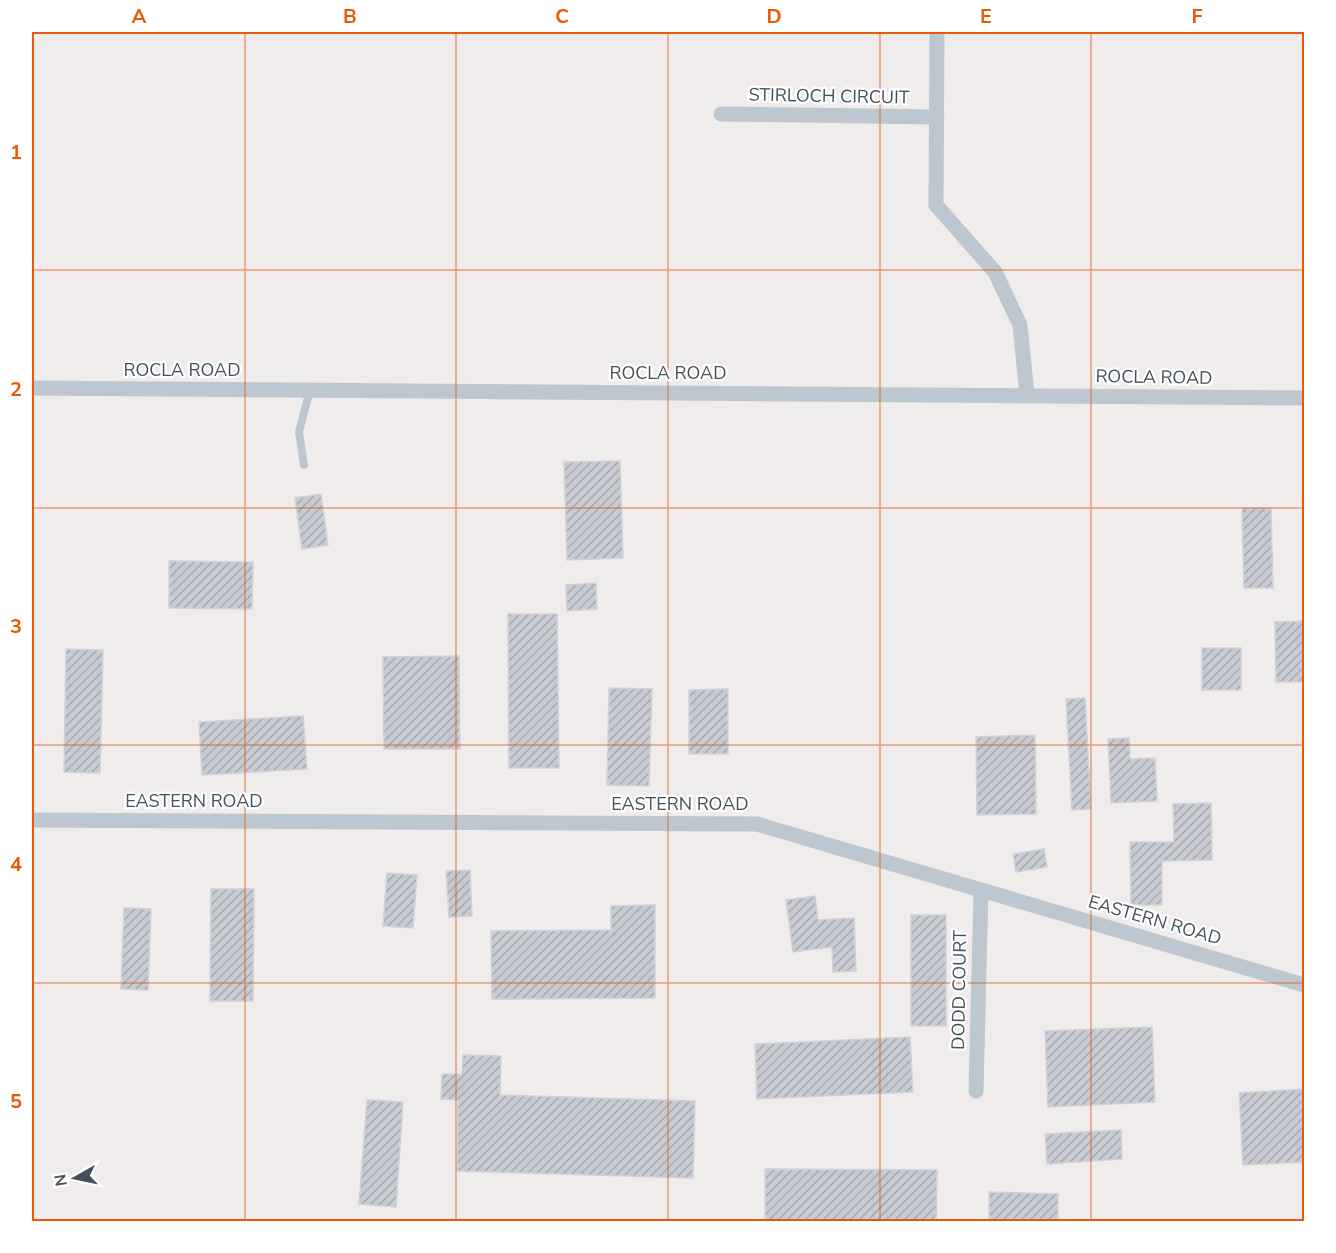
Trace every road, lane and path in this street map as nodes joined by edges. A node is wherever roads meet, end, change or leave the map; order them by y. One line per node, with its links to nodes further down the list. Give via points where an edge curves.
1 (937, 32): 3 (street)
2 (721, 114): 3 (street, STIRLOCH CIRCUIT)
3 (937, 117): 6 (street, via 936,205 995,272 1020,325)
4 (32, 388): 5 (street, ROCLA ROAD)
5 (310, 390): 6 (street, ROCLA ROAD); 8 (lane, via 299,432)
6 (1027, 395): 7 (street, ROCLA ROAD)
7 (1305, 398)
8 (304, 465)
9 (32, 820): 10 (street, EASTERN ROAD, via 757,824)
10 (981, 890): 11 (street, EASTERN ROAD); 12 (street, DODD COURT)
11 (1305, 985)
12 (976, 1091)

